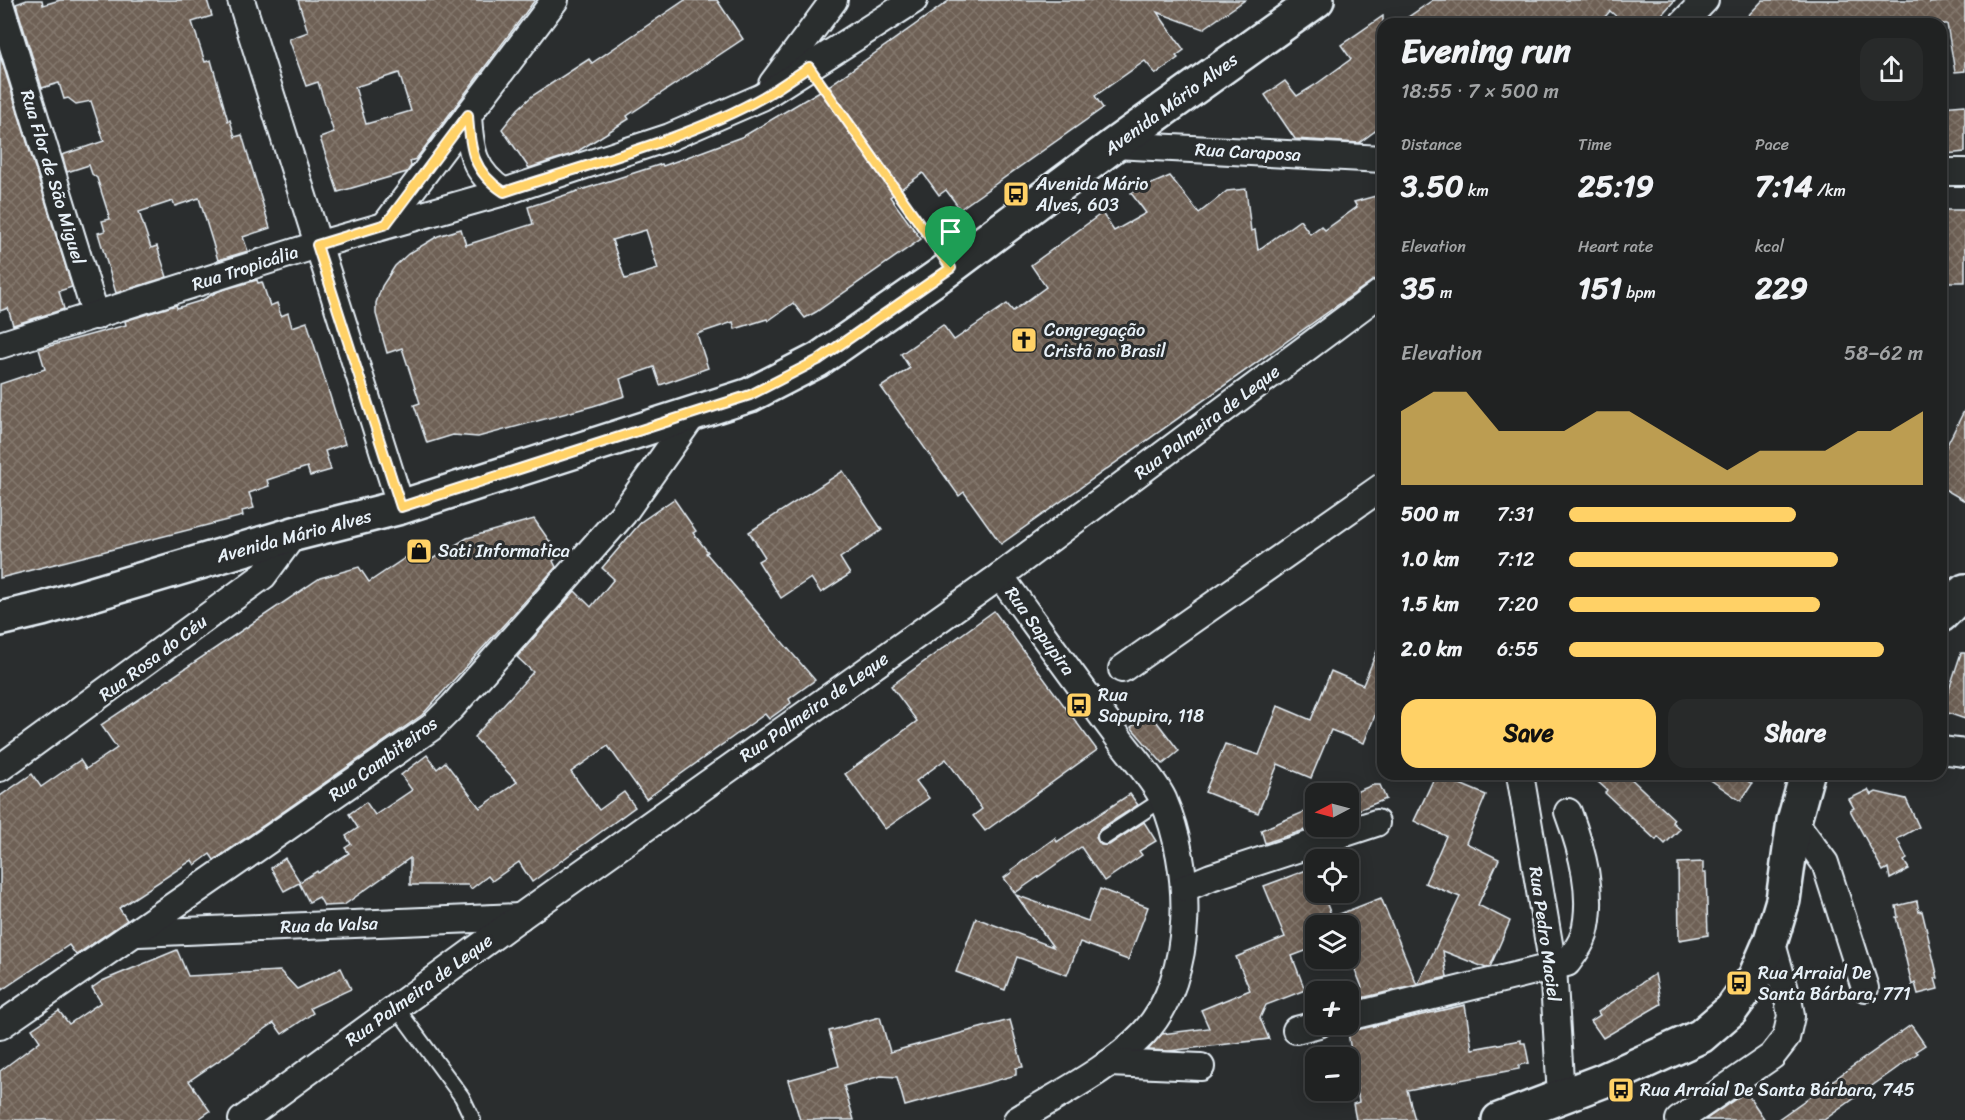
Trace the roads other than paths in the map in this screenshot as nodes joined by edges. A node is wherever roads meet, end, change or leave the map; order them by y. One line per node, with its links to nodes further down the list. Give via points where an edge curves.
1 (241, 0): 17 (street)
2 (555, 0): 10 (street)
3 (834, 0): 9 (street)
4 (914, 0): 9 (street, Rua Tropicália)
5 (1317, 0): 11 (street, Avenida Mário Alves)
6 (1705, 0): 8 (street)
7 (0, 4): 19 (street, Rua Flor de São Miguel)
8 (1688, 18)
9 (762, 98): 15 (street, Rua Tropicália, via 670,137)
10 (468, 115): 15 (street, via 476,160 486,180); 16 (street)
11 (1114, 145): 12 (street, Rua Caraposa); 21 (street, Avenida Mário Alves, via 951,268 818,360 750,395)
12 (1377, 159)
13 (1947, 172): 14 (street)
14 (1965, 172)
15 (504, 192): 16 (street, Rua Tropicália)
16 (386, 224): 17 (street, Rua Tropicália)
17 (317, 245): 19 (street, Rua Tropicália); 23 (street)
18 (1377, 295): 25 (street, Rua Palmeira de Leque)
19 (96, 316): 20 (street, Rua Tropicália)
20 (0, 345)
21 (693, 415): 23 (street, Avenida Mário Alves); 42 (street, Rua Cambiteiros, via 623,514 432,727)
22 (1377, 490): 29 (street)
23 (401, 507): 24 (street, Avenida Mário Alves)
24 (294, 534): 28 (street, Avenida Mário Alves); 32 (street, Rua Rosa do Céu, via 263,576)
25 (1000, 576): 35 (street, Rua Sapupira); 41 (street, Rua Palmeira de Leque)
26 (1965, 591): 27 (street)
27 (1947, 609)
28 (0, 619)
29 (1122, 669)
30 (1947, 751): 31 (street)
31 (1965, 753)
32 (0, 768)
33 (1521, 780): 44 (street, Rua Pedro Maciel)
34 (1805, 780): 37 (street)
35 (1163, 799): 39 (lane); 40 (street, Rua Sapupira, via 1180,854)
36 (1568, 812): 44 (street, via 1584,868 1588,905 1584,937 1567,963)
37 (1794, 821): 43 (street, via 1783,900); 45 (street, via 1825,863)
38 (1376, 823): 40 (street)
39 (1105, 837)
40 (1185, 888): 49 (street, Rua Sapupira, via 1185,922 1165,1002 1145,1032)
41 (519, 917): 42 (street, Rua da Valsa); 46 (street, Rua Palmeira de Leque)
42 (138, 933): 48 (street, Rua Cambiteiros)
43 (1771, 940): 51 (street, via 1755,977 1731,1010 1701,1036); 56 (street, via 1790,1004 1786,1038 1772,1056)
44 (1553, 967): 47 (street); 51 (street, Rua Pedro Maciel)
45 (1865, 988)
46 (396, 1007): 52 (street, Rua Palmeira de Leque); 53 (lane, via 462,1097)
47 (1359, 1014)
48 (0, 1026)
49 (1109, 1063): 50 (street); 54 (street, Rua Sapupira)
50 (1201, 1067)
51 (1561, 1096): 55 (street)
52 (242, 1120)
53 (472, 1120)
54 (1017, 1120)
55 (1499, 1120)
56 (1679, 1120)

